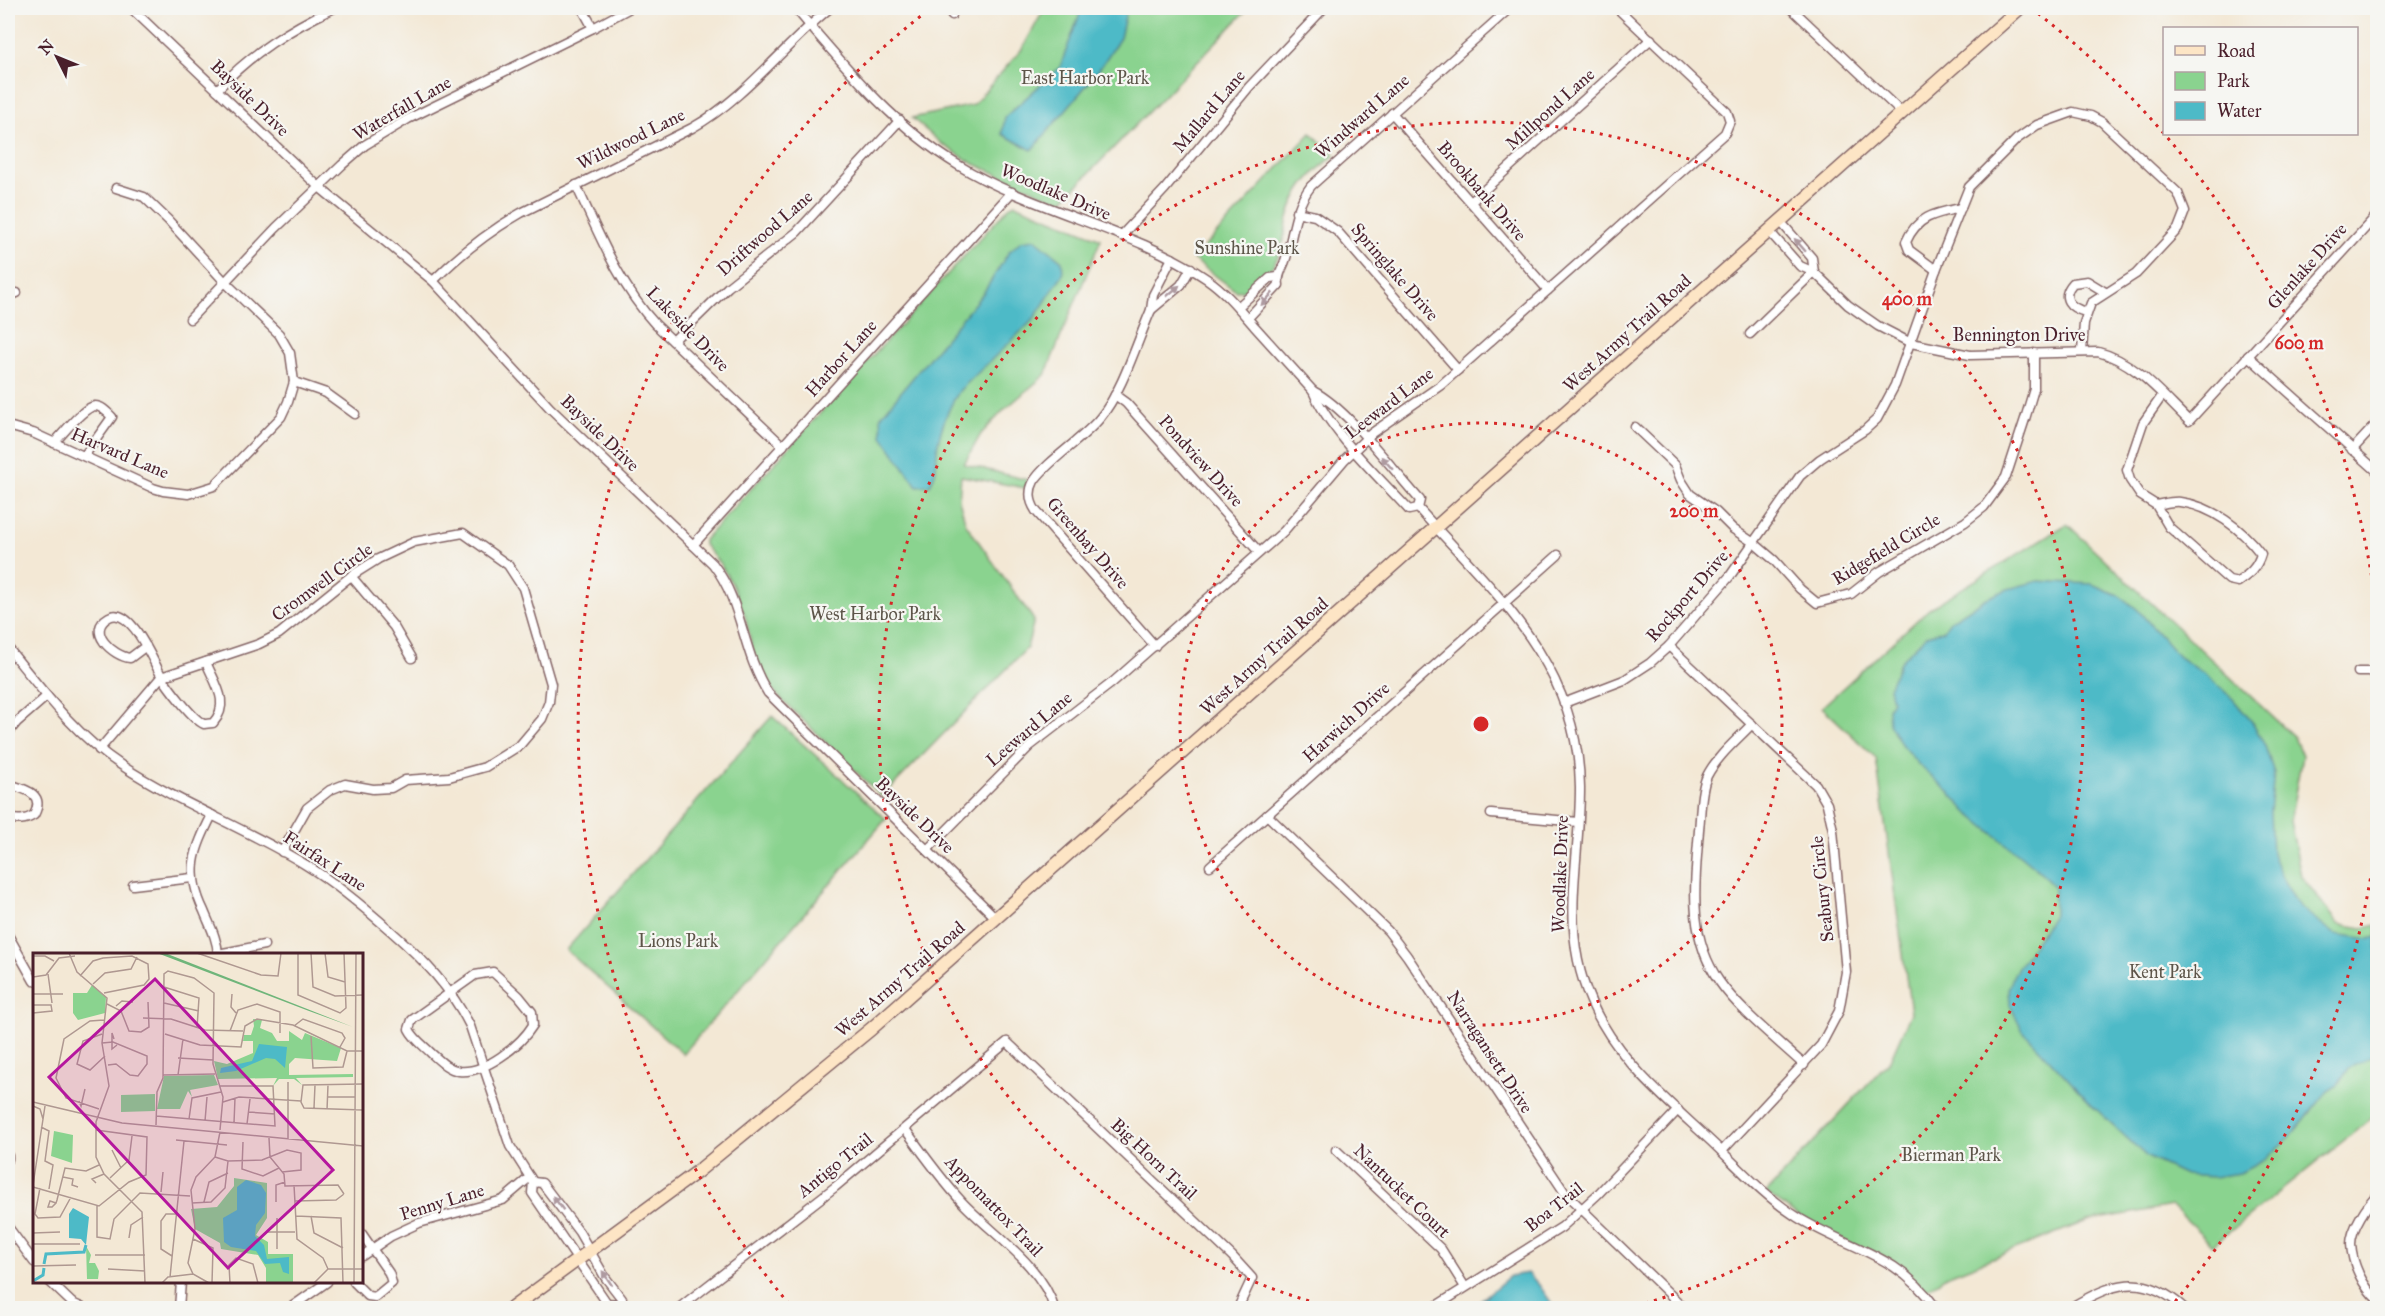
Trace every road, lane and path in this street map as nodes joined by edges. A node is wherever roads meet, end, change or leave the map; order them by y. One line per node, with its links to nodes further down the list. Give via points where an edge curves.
1 (131, 8): 17 (street, Bayside Drive)
2 (334, 8): 17 (street, via 276,39)
3 (582, 8): 15 (street)
4 (630, 8): 15 (street, Waterfall Lane)
5 (795, 8): 14 (street, Woodlake Drive)
6 (830, 8): 14 (street, Wildwood Lane)
7 (946, 8): 13 (street)
8 (1324, 8): 31 (street, Mallard Lane, via 1249,87)
9 (1510, 8): 19 (street, Windward Lane)
10 (1617, 8): 16 (street, Leeward Lane)
11 (1791, 8): 18 (street)
12 (2020, 8): 18 (main road, West Army Trail Road)
13 (952, 15)
14 (810, 25): 20 (street, Woodlake Drive); 21 (street, Wildwood Lane, via 719,112)
15 (593, 28): 22 (street, Waterfall Lane, via 393,128 357,152)
16 (1652, 39): 25 (street, Millpond Lane); 39 (street, Leeward Lane, via 1727,112 1729,128)
17 (217, 90): 22 (street, Bayside Drive)
18 (1902, 112): 29 (main road, West Army Trail Road)
19 (1392, 113): 25 (street, Brookbank Drive); 27 (street, Windward Lane, via 1318,177)
20 (900, 120): 24 (street, Woodlake Drive, via 959,166); 49 (street, Driftwood Lane, via 797,232 728,287)
21 (576, 185): 37 (street, Wildwood Lane, via 496,228); 49 (street, Lakeside Drive, via 630,290)
22 (319, 187): 37 (street, Bayside Drive); 38 (street, Waterfall Lane)
23 (116, 188): 38 (street, Harvard Lane, via 144,197)
24 (1012, 192): 31 (street, Woodlake Drive); 66 (street, Harbor Lane)
25 (1471, 202): 39 (street, Brookbank Drive)
26 (1961, 208): 34 (street, Rockport Drive); 34 (street, via 1930,214 1910,232 1906,242 1909,250); 40 (street, Rockport Drive, via 1969,187 2017,139 2037,125 2073,112 2102,122 2178,193 2185,211 2178,229 2136,274)
27 (1296, 212): 36 (street, Windward Lane); 54 (street, Springlake Drive, via 1315,216 1338,232)
28 (2378, 214): 53 (street, Glenlake Drive)
29 (1780, 221): 30 (main road, West Army Trail Road); 35 (street, Bennington Drive, one-way to 29, via 1812,258)
30 (1769, 231): 35 (street, Bennington Drive, via 1800,266); 73 (main road, West Army Trail Road)
31 (1121, 236): 32 (street, Woodlake Drive)
32 (1172, 258): 33 (street, Woodlake Drive); 44 (street, Greenbay Drive, via 1153,295)
33 (1191, 268): 43 (street, Woodlake Drive); 44 (street, Greenbay Drive, one-way to 33, via 1181,285)
34 (1936, 270): 50 (street, Rockport Drive)
35 (1814, 272): 48 (street); 50 (street, Bennington Drive, via 1857,313)
36 (1278, 277): 43 (street, via 1270,278); 46 (street, Windward Lane, one-way to 46, via 1279,285)
37 (432, 281): 75 (street, Bayside Drive, via 550,408)
38 (225, 282): 47 (street); 55 (street, Harvard Lane, via 284,340)
39 (1548, 290): 54 (street, Leeward Lane)
40 (2105, 292): 45 (street, Rockport Drive); 45 (street, via 2087,281 2068,288 2067,302)
41 (17, 293): 42 (street)
42 (8, 296)
43 (1238, 307): 46 (street, Woodlake Drive)
44 (1150, 310): 57 (street, Greenbay Drive)
45 (2086, 312): 51 (street)
46 (1248, 318): 56 (street, Woodlake Drive)
47 (190, 319)
48 (1750, 334)
49 (673, 341): 66 (street, Lakeside Drive)
50 (1911, 343): 52 (street, Bennington Drive, via 1970,355); 74 (street, Rockport Drive, via 1890,399 1877,419 1806,470)
51 (2082, 352): 52 (street, Bennington Drive); 58 (street, Bennington Drive, via 2098,352 2123,362)
52 (2034, 353): 74 (street, Ridgefield Circle, via 2034,389 2010,465 1995,494 1968,520 1879,572 1851,594 1817,603)
53 (2248, 356): 60 (street, Glenlake Drive); 68 (street)
54 (1458, 370): 64 (street, Leeward Lane)
55 (294, 382): 59 (street, via 326,393); 69 (street, Harvard Lane, via 281,417 214,486 188,494 163,491)
56 (1313, 391): 64 (street, Woodlake Drive, via 1326,398); 67 (street, Woodlake Drive, via 1318,404)
57 (1115, 395): 76 (street, Pondview Drive); 80 (street, Greenbay Drive, via 1095,424 1040,474 1030,497 1036,511)
58 (2162, 396): 60 (street, Bennington Drive); 71 (street, via 2143,423 2127,470 2136,491)
59 (355, 414)
60 (2188, 421)
61 (2378, 422): 68 (street)
62 (8, 426): 65 (street, Harvard Lane)
63 (1635, 427): 74 (street, Ridgefield Circle, via 1675,465 1690,494)
64 (1366, 439): 67 (street, Leeward Lane); 72 (street, Woodlake Drive, one-way to 64, via 1420,500)
65 (54, 443): 69 (street, Harvard Lane); 69 (street, via 85,410 103,408 112,417)
66 (783, 447): 75 (street, Harbor Lane)
67 (1354, 450): 72 (street, Woodlake Drive, via 1409,510); 76 (street, Leeward Lane, via 1284,531)
68 (2352, 450): 70 (street)
69 (84, 456)
70 (2378, 472)
71 (2156, 505): 71 (street, via 2179,502 2221,517 2243,533 2261,554 2251,572 2238,582 2229,580 2169,527)
72 (1418, 508): 73 (street, Woodlake Drive)
73 (1435, 527): 79 (street, Woodlake Drive); 105 (main road, West Army Trail Road)
74 (1754, 543): 82 (street, Rockport Drive)
75 (693, 545): 100 (street, Bayside Drive, via 713,564 730,589 751,662 768,693)
76 (1259, 552): 80 (street, Leeward Lane)
77 (1558, 555): 79 (street, Harwich Drive)
78 (351, 576): 84 (street, via 394,627); 85 (street, Cromwell Circle, via 279,634); 101 (street, Cromwell Circle, via 414,542 464,533 503,561 519,579 547,665 549,702 530,735 511,753 485,767 449,777 405,780 391,788 345,784 330,790 307,808)
79 (1504, 603): 90 (street, Woodlake Drive, via 1541,652); 97 (street, Harwich Drive)
80 (1155, 645): 100 (street, Leeward Lane, via 1030,746)
81 (146, 646): 81 (street, via 130,658 120,657 104,642 101,626 114,615 123,618); 87 (street)
82 (1669, 646): 90 (street, Rockport Drive, via 1624,680); 91 (street, Seabury Circle)
83 (8, 648): 89 (street, Fairfax Lane)
84 (412, 658)
85 (206, 662): 87 (street, Cromwell Circle); 87 (street, via 223,704 213,723 196,719)
86 (2358, 672): 88 (street, via 2371,672)
87 (161, 677): 93 (street)
88 (2378, 678)
89 (47, 696): 92 (street); 93 (street, Fairfax Lane)
90 (1564, 703): 99 (street, Woodlake Drive, via 1580,786)
91 (1752, 724): 114 (street, Seabury Circle, via 1816,785 1832,823 1846,972 1844,994 1831,1030); 114 (street, via 1715,764 1706,782 1694,904 1698,933 1710,966 1726,989)
92 (8, 733)
93 (99, 750): 96 (street, Fairfax Lane)
94 (8, 784): 98 (street, via 30,791 38,803 34,815 28,818)
95 (1491, 814): 99 (street)
96 (212, 815): 101 (street, Fairfax Lane); 103 (street, via 196,848)
97 (1267, 815): 102 (street, Harwich Drive); 121 (street, Narragansett Drive, via 1398,942)
98 (8, 818)
99 (1578, 822): 115 (street, Woodlake Drive, via 1572,915 1583,980 1612,1040)
100 (927, 850): 105 (street, Bayside Drive)
101 (282, 852): 111 (street, Fairfax Lane, via 359,903 418,955)
102 (1210, 866)
103 (192, 879): 104 (street); 108 (street)
104 (133, 885)
105 (996, 918): 125 (main road, West Army Trail Road, via 774,1110)
106 (8, 935): 110 (street)
107 (264, 945): 109 (street)
108 (218, 953)
109 (223, 953)
110 (33, 979)
111 (450, 994): 113 (street, Fairfax Lane, via 470,1026); 113 (street, via 416,1015 409,1029 447,1066 460,1071); 113 (street, via 475,975 493,972 532,1012 532,1025 510,1052)
112 (1007, 1042): 116 (street, Antigo Trail); 143 (street, Big Horn Trail, via 1252,1278)
113 (483, 1065): 119 (street, Fairfax Lane, via 510,1146)
114 (1804, 1065): 118 (street, Seabury Circle)
115 (1678, 1110): 118 (street, Woodlake Drive); 121 (street, Boa Trail)
116 (905, 1129): 141 (street, Antigo Trail); 142 (street, Appomattox Trail, via 956,1195 1038,1275)
117 (1335, 1150): 133 (street, Nantucket Court, via 1441,1249)
118 (1722, 1151): 146 (street, Woodlake Drive, via 1782,1207 1888,1262)
119 (532, 1180): 124 (street, Penny Lane, via 503,1200 419,1223); 125 (street, Fairfax Lane, one-way to 119, via 542,1183); 127 (street, Fairfax Lane, via 532,1193)
120 (2378, 1194): 134 (street, via 2364,1210 2351,1243 2362,1281)
121 (1580, 1211): 133 (street, Boa Trail, via 1550,1235); 145 (street, Narragansett Drive)
122 (8, 1227): 128 (street)
123 (363, 1235): 124 (street)
124 (372, 1248): 126 (street, Penny Lane); 132 (street, via 392,1283 375,1297 368,1296)
125 (591, 1252): 127 (main road, West Army Trail Road); 136 (street, Fairfax Lane, one-way to 125, via 622,1299)
126 (363, 1255)
127 (579, 1260): 136 (street, Fairfax Lane, via 607,1303); 140 (main road, West Army Trail Road)
128 (33, 1261)
129 (52, 1283): 135 (street)
130 (181, 1283): 138 (street)
131 (324, 1283): 139 (street)
132 (356, 1283)
133 (1464, 1287): 144 (street, Boa Trail)
134 (2378, 1300)
135 (70, 1306): 137 (street)
136 (622, 1306)
137 (83, 1308)
138 (179, 1308)
139 (290, 1308)
140 (512, 1308)
141 (679, 1308)
142 (1054, 1308)
143 (1238, 1308)
144 (1433, 1308)
145 (1684, 1308)
146 (1936, 1308)
147 (2070, 1308): 148 (street, via 2106,1288 2128,1283 2157,1290)
148 (2184, 1308)

